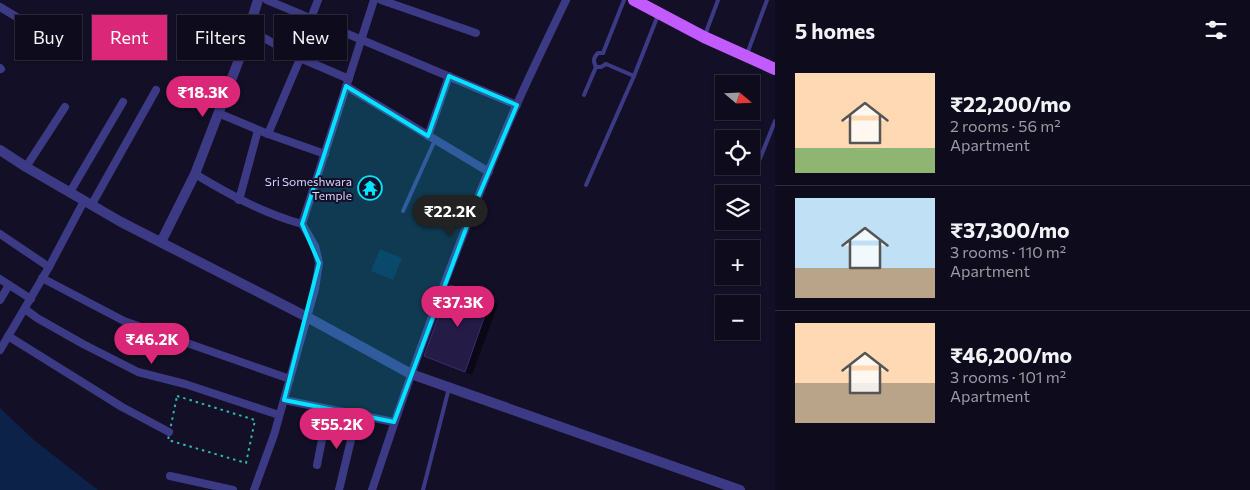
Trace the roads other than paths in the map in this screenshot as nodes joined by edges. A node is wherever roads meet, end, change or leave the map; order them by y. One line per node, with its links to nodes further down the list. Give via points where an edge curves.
1 (258, 0): 13 (street)
2 (267, 0): 14 (street)
3 (318, 0): 15 (street)
4 (374, 0): 20 (street)
5 (381, 0): 18 (street)
6 (566, 0): 35 (street)
7 (624, 0): 21 (lane)
8 (634, 0): 12 (main road)
9 (718, 0): 19 (lane)
10 (767, 0): 22 (lane)
11 (0, 7): 16 (street)
12 (659, 13): 19 (main road); 30 (lane)
13 (253, 15)
14 (302, 15)
15 (314, 15)
16 (15, 16)
17 (347, 33): 20 (street)
18 (476, 33)
19 (704, 37): 22 (main road)
20 (361, 38): 29 (street); 31 (street)
21 (603, 53): 26 (lane, via 607,58); 27 (lane, via 594,57)
22 (746, 56): 28 (main road)
23 (239, 60): 37 (street)
24 (299, 60): 40 (street)
25 (304, 60): 31 (street)
26 (606, 64): 27 (lane); 30 (lane)
27 (596, 66): 33 (lane)
28 (775, 69)
29 (449, 76): 35 (street); 41 (street)
30 (634, 76): 48 (lane)
31 (348, 83): 41 (street); 43 (street)
32 (156, 90): 51 (street)
33 (584, 95)
34 (123, 102): 49 (street)
35 (517, 105): 46 (street)
36 (65, 108): 45 (street)
37 (218, 113): 39 (street); 47 (street)
38 (775, 121): 44 (lane)
39 (258, 130): 40 (street); 50 (street)
40 (268, 134): 43 (street)
41 (431, 138): 46 (street); 52 (lane)
42 (0, 150): 45 (street)
43 (325, 154): 53 (street)
44 (760, 158)
45 (26, 167): 49 (street)
46 (489, 172): 66 (street)
47 (195, 174): 50 (street); 55 (street)
48 (586, 185)
49 (70, 192): 51 (street)
50 (239, 200): 53 (street)
51 (88, 202): 55 (street); 56 (street)
52 (403, 211)
53 (302, 224): 63 (street, via 315,246 319,263)
54 (0, 234): 56 (street)
55 (161, 242): 63 (street)
56 (49, 267): 57 (street)
57 (42, 278): 60 (street); 67 (street, via 124,321)
58 (0, 279): 59 (street)
59 (10, 285): 60 (street); 61 (street)
60 (31, 299): 62 (street)
61 (0, 300)
62 (24, 309): 64 (street); 71 (street, via 138,372)
63 (307, 318): 66 (street); 67 (street)
64 (8, 336): 65 (street); 74 (street, via 122,407)
65 (0, 350)
66 (411, 374): 68 (street); 73 (street)
67 (290, 379): 69 (street)
68 (449, 388): 81 (lane); 82 (street)
69 (284, 400): 70 (street); 71 (street)
70 (328, 409): 72 (street); 75 (street)
71 (279, 415): 78 (street)
72 (357, 415): 73 (street); 79 (street)
73 (394, 422): 80 (street)
74 (169, 432)
75 (317, 465)
76 (170, 476): 77 (street)
77 (233, 490)
78 (254, 490)
79 (339, 490)
80 (372, 490)
81 (423, 490)
82 (740, 490)

